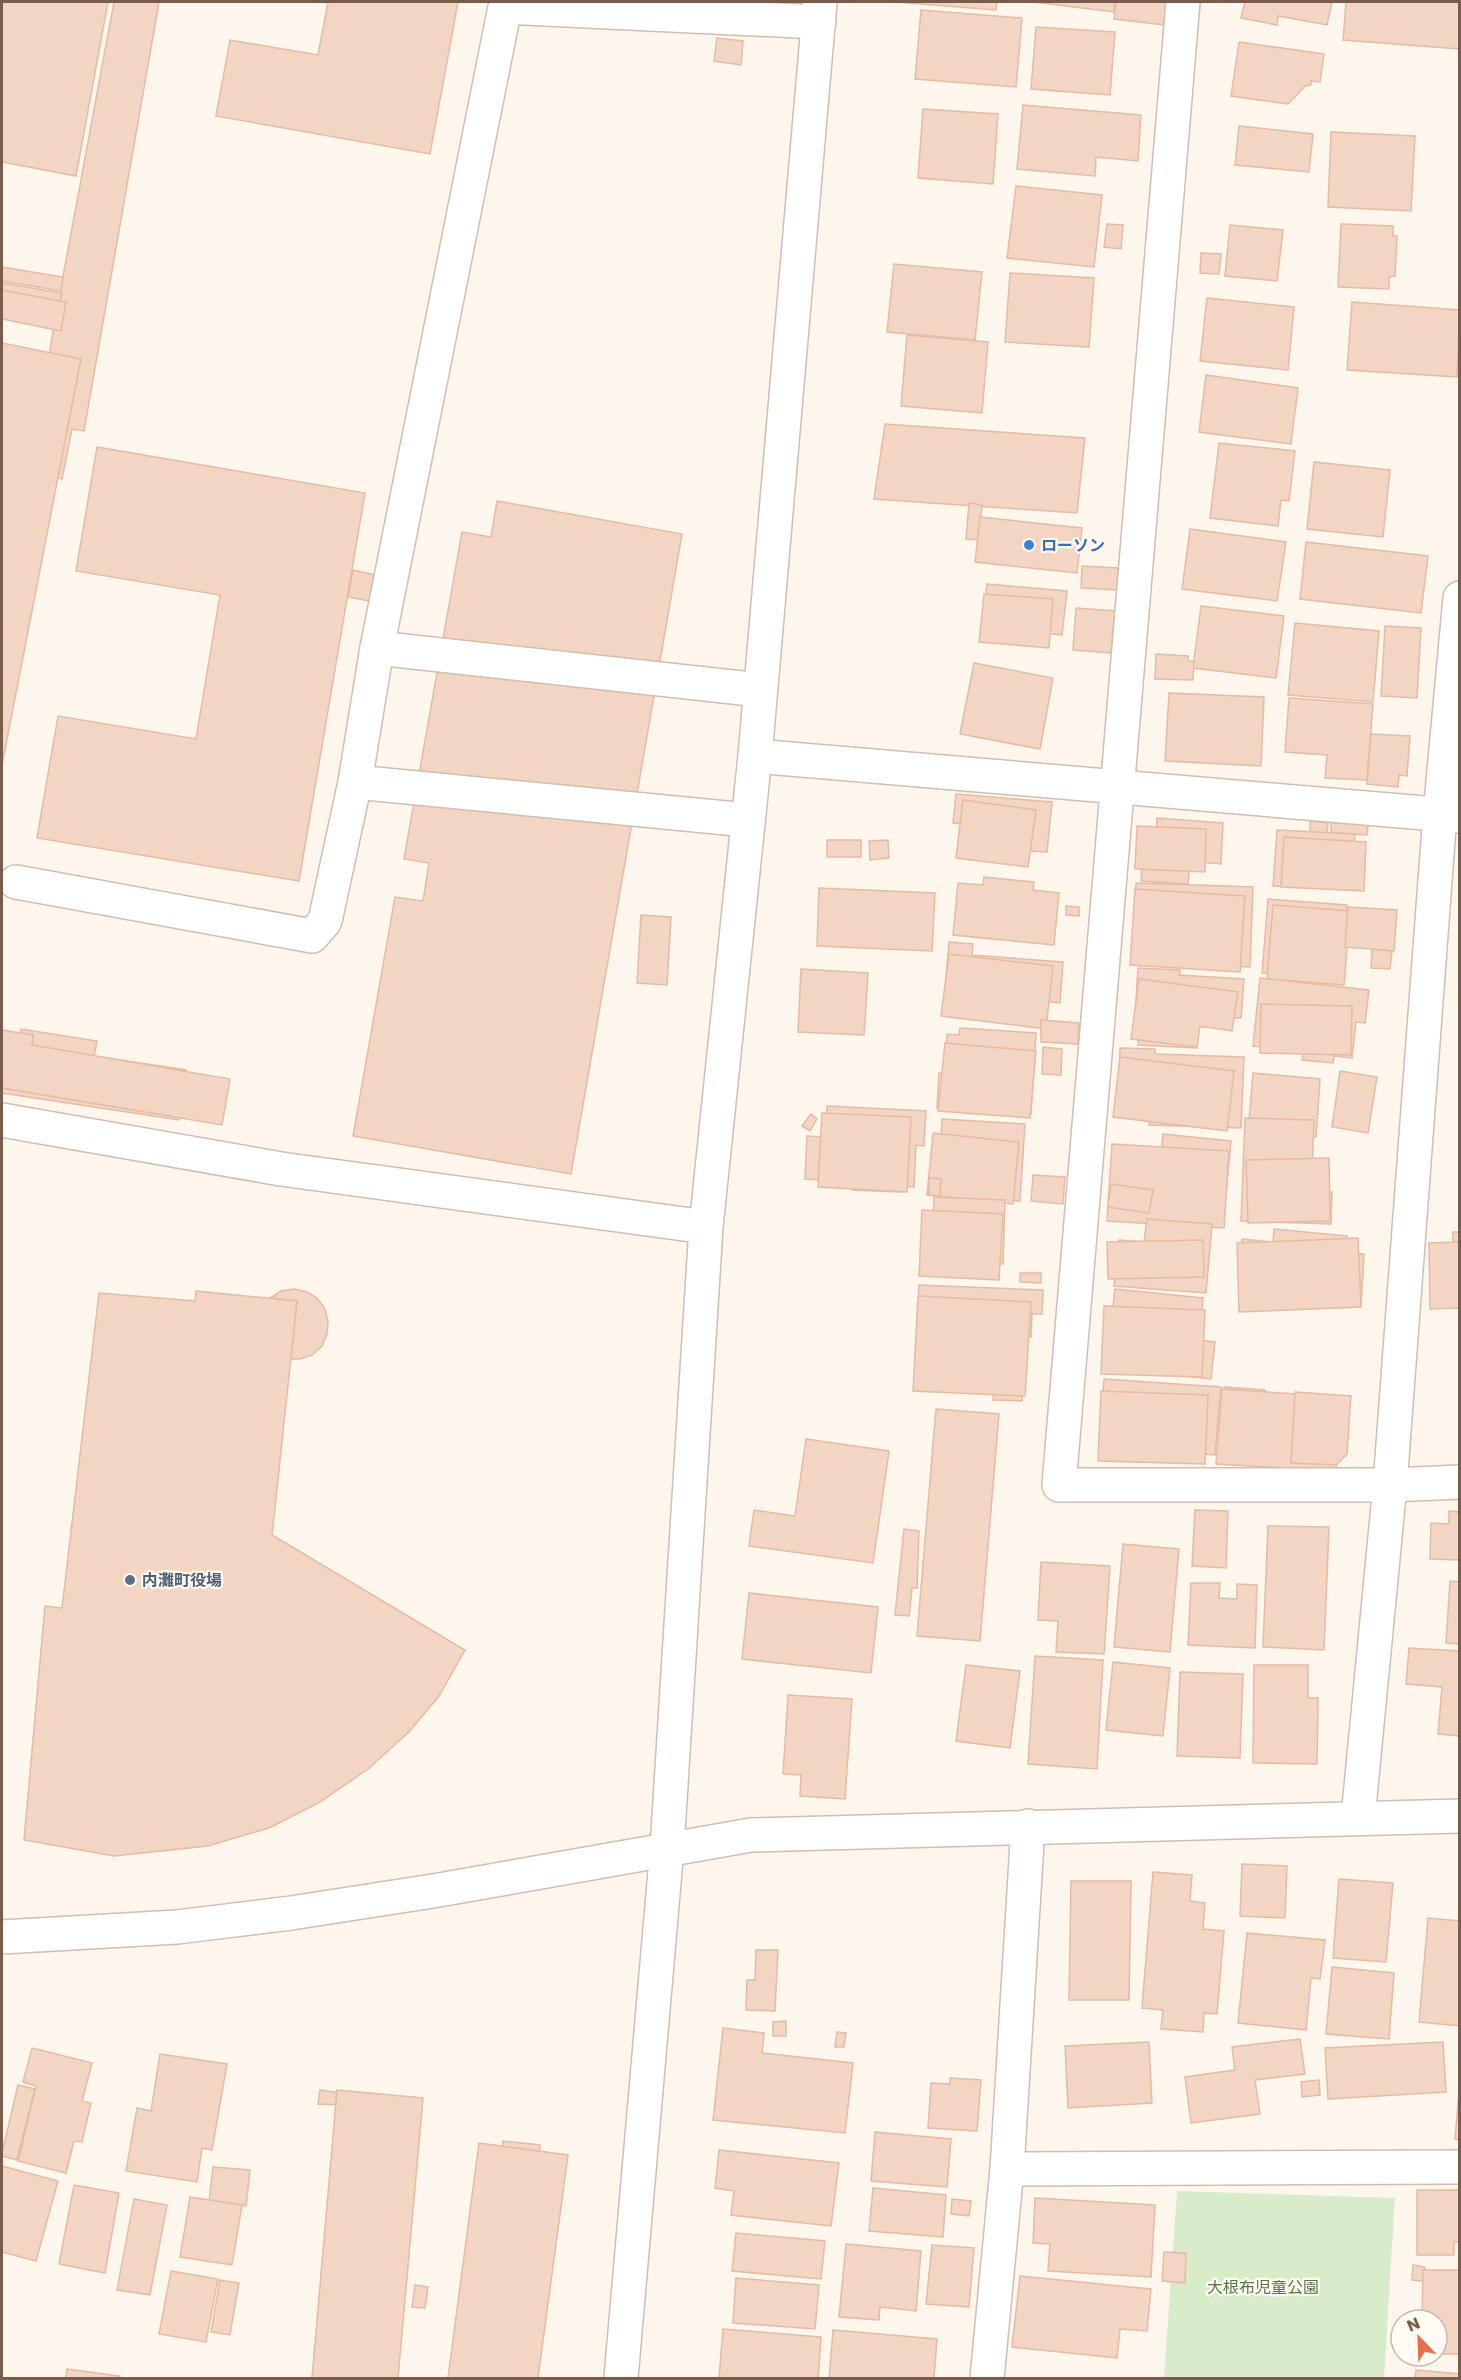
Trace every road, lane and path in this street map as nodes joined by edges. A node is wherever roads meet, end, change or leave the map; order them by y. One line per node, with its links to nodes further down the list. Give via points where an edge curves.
1 (1183, 2): 8 (street)
2 (819, 12): 4 (street, via 505,7); 5 (street)
3 (1460, 598): 9 (street)
4 (377, 648): 5 (street); 7 (street)
5 (760, 690): 6 (street)
6 (755, 756): 8 (street); 10 (street)
7 (355, 782): 10 (street); 11 (street, via 325,921 312,936)
8 (1119, 788): 9 (street); 15 (street, via 1059,1485)
9 (1450, 815): 15 (street)
10 (747, 820): 13 (street)
11 (16, 882)
12 (2, 1120): 13 (street, via 281,1169)
13 (706, 1227): 19 (street)
14 (1460, 1482): 15 (street)
15 (1390, 1485): 17 (street)
16 (1460, 1816): 17 (street)
17 (1358, 1818): 18 (street)
18 (1028, 1826): 19 (street, via 751,1835); 22 (street)
19 (666, 1848): 20 (street, via 291,1913 177,1927); 23 (street)
20 (2, 1936)
21 (1460, 2167): 22 (street)
22 (1007, 2169): 24 (street)
23 (621, 2379)
24 (987, 2379)

